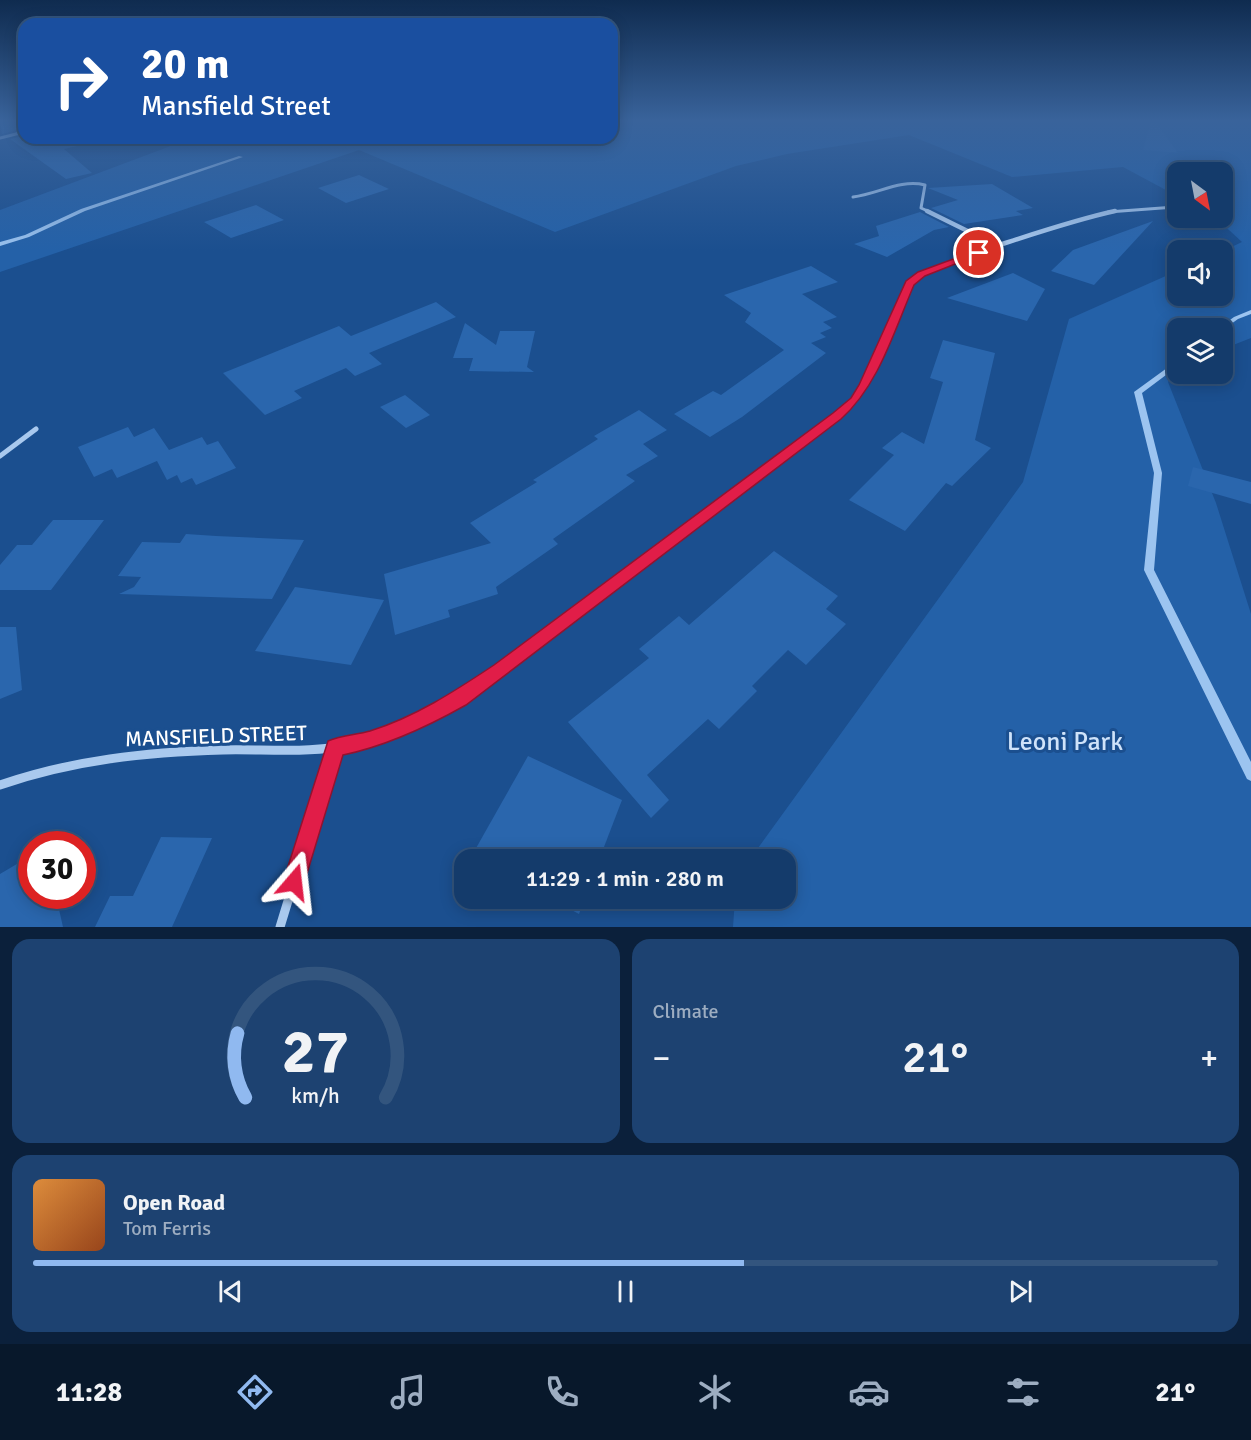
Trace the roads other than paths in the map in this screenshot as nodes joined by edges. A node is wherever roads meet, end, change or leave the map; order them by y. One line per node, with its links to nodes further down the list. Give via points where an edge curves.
1 (853, 197): 3 (street, via 908,182 926,185 921,208)
2 (1167, 207): 3 (street, MANSFIELD STREET, via 1096,215)
3 (998, 246): 6 (street, MANSFIELD STREET, via 922,274 909,283 865,385 855,400 809,438 460,699 420,721 369,740)
4 (36, 429): 5 (street)
5 (0, 456)
6 (335, 747): 7 (street, MANSFIELD STREET, via 112,756 59,765); 8 (street)
7 (0, 785)
8 (280, 927)

